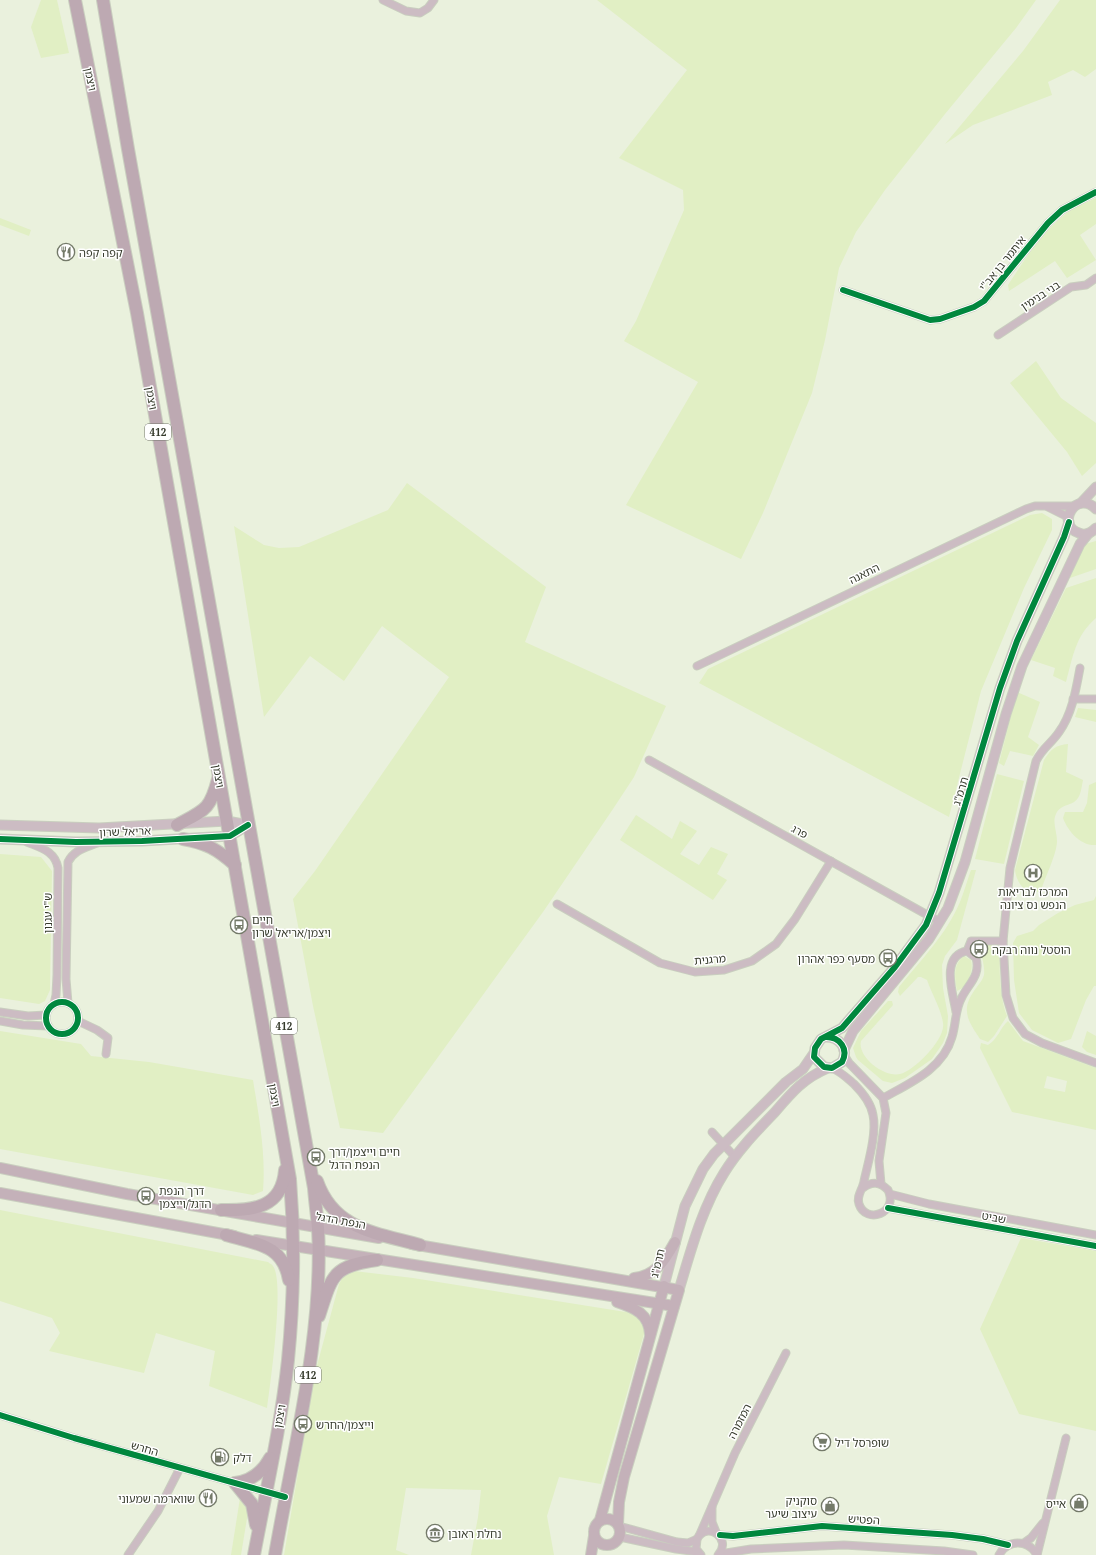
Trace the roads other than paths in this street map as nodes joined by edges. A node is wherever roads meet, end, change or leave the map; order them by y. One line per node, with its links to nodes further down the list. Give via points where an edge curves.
1 (75, 0): 22 (main road, ויצמן / 412, via 137,313)
2 (103, 0): 6 (main road, ויצמן / 412)
3 (112, 0): 6 (main road)
4 (383, 0): 5 (street, via 406,11 420,13)
5 (434, 0)
6 (112, 53): 26 (main road, ויצמן / 412)
7 (1096, 192): 9 (street, איתמר בן אב"י, via 1062,210 1048,223 995,290 974,307 940,320 930,320)
8 (1096, 278): 10 (street, בני בנימין, via 1086,285 1072,287)
9 (843, 290)
10 (998, 335)
11 (1096, 487): 12 (street)
12 (1078, 504): 13 (street, התאנה); 14 (street, via 1089,504); 15 (street, תרמ"ג)
13 (1042, 506): 15 (street, via 1055,510); 17 (street, התאנה, via 1026,509)
14 (1096, 508)
15 (1068, 520): 16 (street, via 1074,530 1083,534); 35 (street, תרמ"ג, via 1064,537 1017,641 1000,688)
16 (1093, 531): 36 (street, via 1080,544 1022,666 965,862 954,894)
17 (697, 666)
18 (1080, 668): 19 (street)
19 (1073, 699): 20 (street); 37 (street, via 1064,723 1052,742 1042,748 1036,761 1010,868)
20 (1096, 699)
21 (649, 760): 32 (street, פרג)
22 (219, 774): 23 (main road, ויצמן / 412); 25 (main road, via 210,804)
23 (227, 821): 25 (street, אריאל שרון); 26 (street, אריאל שרון); 27 (main road, ויצמן / 412)
24 (0, 825): 25 (street, אריאל שרון, via 99,828)
25 (177, 825)
26 (248, 825): 27 (street, אריאל שרון); 56 (main road, ויצמן / 412)
27 (230, 836): 29 (street, אריאל שרון); 33 (main road, ויצמן / 412)
28 (0, 839): 30 (street, אריאל שרון)
29 (183, 839): 31 (street, אריאל שרון); 33 (main road, via 217,849)
30 (25, 841): 31 (street, אריאל שרון); 40 (street, ש"י עגנון, via 48,850 58,868 57,975)
31 (99, 843): 39 (street, ש"י עגנון, via 77,851 68,862)
32 (831, 861): 34 (street, מרגנית, via 799,913 776,944 752,961 724,970 695,972 660,963); 35 (street, פרג)
33 (235, 865): 58 (main road, ויצמן / 412)
34 (557, 904)
35 (930, 917): 36 (street, פרג); 47 (street, תרמ"ג, via 896,967 842,1028)
36 (940, 922): 49 (street, via 853,1031)
37 (1003, 941): 38 (street, via 971,941); 51 (street, via 1006,995 1013,1018 1019,1027 1034,1040)
38 (967, 951): 42 (street, via 952,961 950,969); 42 (street, via 976,958 978,965 973,981)
39 (68, 1003): 40 (street); 45 (street, via 75,1009)
40 (54, 1004): 43 (street)
41 (0, 1012): 43 (street, via 28,1016)
42 (956, 1012): 53 (street, via 953,1036 941,1060)
43 (46, 1015): 46 (street)
44 (0, 1021): 46 (street)
45 (78, 1021): 46 (street, via 74,1028 65,1033 55,1032); 50 (street, via 108,1038)
46 (48, 1026)
47 (826, 1037): 48 (street, via 817,1043); 49 (street, via 836,1039 843,1046)
48 (814, 1053): 52 (street, via 816,1062); 55 (street, תרמ"ג, via 803,1069 786,1082)
49 (844, 1053): 52 (street, via 842,1062); 53 (street, via 849,1063)
50 (106, 1054)
51 (1096, 1063)
52 (830, 1068): 57 (street, via 815,1073 798,1086); 61 (street, via 842,1074 863,1093 874,1114)
53 (883, 1098): 60 (street, via 886,1113 879,1161)
54 (712, 1132): 55 (street)
55 (724, 1144): 57 (street); 70 (street, תרמ"ג, via 704,1169 692,1190)
56 (307, 1151): 67 (main road, ויצמן / 412); 71 (main road, via 326,1201 340,1217 359,1228)
57 (735, 1157): 78 (street, via 710,1199)
58 (286, 1159): 65 (main road, via 282,1186 273,1199 253,1209); 66 (main road, ויצמן / 412)
59 (0, 1168): 65 (main road, הנפת הדגל)
60 (881, 1184): 61 (street, via 872,1183); 63 (street)
61 (863, 1188): 64 (street, via 858,1197 864,1212 874,1215)
62 (0, 1193): 68 (main road)
63 (890, 1194): 64 (street); 69 (street, שביט, via 929,1204)
64 (888, 1208): 72 (street, שביט)
65 (221, 1210): 66 (main road, הנפת הדגל)
66 (293, 1223): 67 (main road, הנפת הדגל); 73 (main road, ויצמן / 412)
67 (318, 1228): 71 (main road, הנפת הדגל); 74 (main road, ויצמן / 412)
68 (226, 1235): 73 (main road); 80 (main road, via 272,1250 282,1258 288,1273)
69 (1096, 1235)
70 (675, 1242): 76 (main road, via 667,1258 656,1270 643,1277); 77 (street, תרמ"ג)
71 (420, 1245): 76 (main road, הנפת הדגל)
72 (1096, 1246)
73 (294, 1247): 74 (main road); 80 (main road, ויצמן / 412)
74 (318, 1251): 75 (main road); 84 (main road, ויצמן / 412)
75 (377, 1260): 79 (main road); 84 (main road, via 351,1264 337,1273 329,1287)
76 (622, 1279): 77 (main road, הנפת הדגל)
77 (664, 1286): 78 (main road, הנפת הדגל); 81 (main road, תרמ"ג)
78 (679, 1290): 82 (main road)
79 (585, 1292): 81 (main road); 83 (main road, via 640,1312 647,1321)
80 (292, 1302): 88 (main road, ויצמן / 412, via 288,1361)
81 (660, 1304): 82 (main road); 83 (main road, תרמ"ג)
82 (674, 1306): 96 (main road, via 624,1477)
83 (650, 1337): 94 (main road, תרמ"ג)
84 (312, 1338): 92 (main road, ויצמן / 412, via 304,1401)
85 (786, 1353): 93 (street, המזמרה)
86 (0, 1415): 89 (street, החרש)
87 (1066, 1438): 95 (street)
88 (273, 1452): 90 (main road, via 263,1469 256,1475 245,1482); 91 (main road, ויצמן / 412)
89 (180, 1468): 90 (street, החרש); 108 (street, via 149,1526)
90 (235, 1483): 91 (street, החרש); 101 (main road, via 246,1495 254,1510)
91 (266, 1491): 92 (street, החרש); 101 (main road, ויצמן / 412)
92 (285, 1497): 110 (main road, ויצמן / 412)
93 (714, 1499): 97 (street, המזמרה, via 711,1515); 100 (street, המזמרה)
94 (600, 1520): 96 (main road, via 612,1519); 98 (main road, via 594,1529)
95 (1045, 1520): 102 (street, via 1035,1534); 116 (street)
96 (618, 1525): 99 (main road); 100 (street, via 677,1542 688,1543)
97 (718, 1534): 100 (street, הפטיש, via 710,1530); 104 (street, הפטיש, via 733,1536 822,1526 952,1535); 107 (street, המזמרה, via 723,1544)
98 (594, 1536): 103 (main road, via 601,1544); 111 (main road)
99 (620, 1537): 103 (main road); 105 (street)
100 (698, 1537): 106 (street, via 696,1546)
101 (257, 1538): 109 (main road, ויצמן / 412)
102 (1024, 1543): 104 (street); 116 (street)
103 (612, 1544): 112 (main road)
104 (1008, 1545): 115 (street)
105 (676, 1549): 106 (street); 113 (street)
106 (699, 1554)
107 (719, 1554): 114 (street, via 751,1549 844,1545)
108 (128, 1555)
109 (254, 1555)
110 (275, 1555)
111 (591, 1555)
112 (606, 1555)
113 (685, 1555)
114 (973, 1555)
115 (999, 1555)
116 (1037, 1555)

